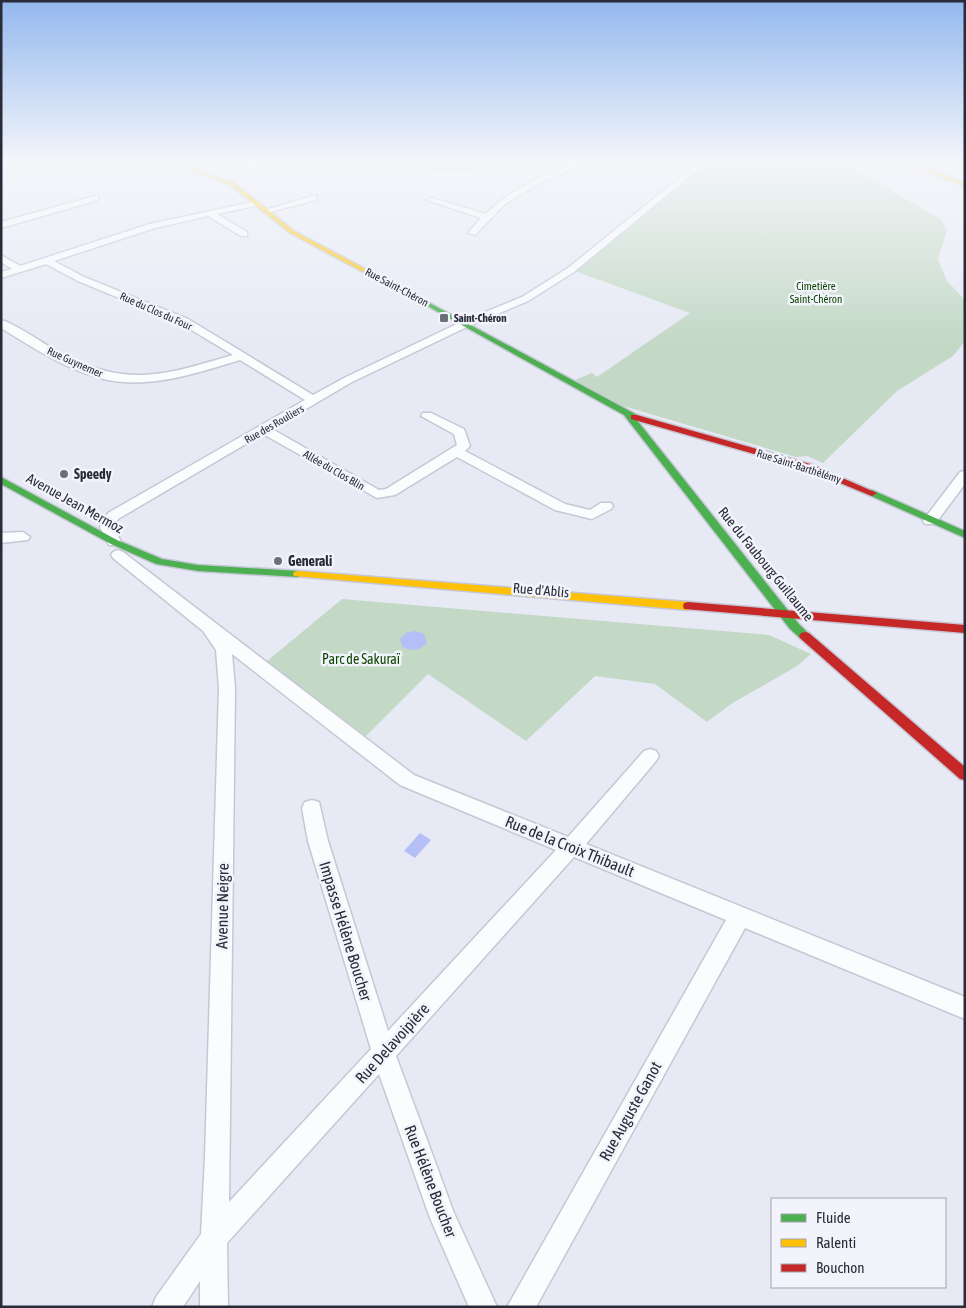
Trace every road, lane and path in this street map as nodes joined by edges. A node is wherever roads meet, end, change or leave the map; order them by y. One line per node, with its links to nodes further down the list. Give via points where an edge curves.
1 (172, 222): 9 (street)
2 (224, 222): 7 (street)
3 (279, 222): 13 (street, Rue Saint-Chéron)
4 (482, 222): 6 (street)
5 (630, 222): 13 (street, Rue des Rouliers, via 571,270 525,299)
6 (472, 233)
7 (244, 234)
8 (1, 258): 10 (street)
9 (46, 260): 10 (street); 14 (street, Rue du Clos du Four, via 81,279 184,321)
10 (19, 269): 11 (street)
11 (1, 275)
12 (1, 323): 14 (street, Rue Guynemer, via 28,340 101,375 120,379 176,375)
13 (464, 324): 15 (street, Rue des Rouliers); 16 (street, Rue Saint-Chéron)
14 (243, 356): 15 (street, Rue du Clos du Four)
15 (313, 400): 18 (street, Rue des Rouliers)
16 (628, 415): 24 (street, Rue Saint-Barthélémy, via 807,466); 31 (street, Rue du Faubourg Guillaume)
17 (427, 416): 19 (street, via 460,432 464,446)
18 (264, 430): 19 (street, Allée du Clos Blin, via 377,494 390,492); 28 (street, Rue des Rouliers, via 113,516 107,527)
19 (457, 452): 23 (street, via 560,507 592,515)
20 (965, 474): 24 (street)
21 (1, 480): 28 (street, Avenue Jean Mermoz)
22 (1, 492): 28 (street, Avenue Jean Mermoz)
23 (606, 506)
24 (930, 521): 25 (street, Rue Saint-Barthélémy)
25 (965, 534)
26 (22, 537): 27 (street)
27 (1, 538)
28 (116, 549): 29 (street, Avenue Jean Mermoz); 30 (street, Avenue Neigre)
29 (134, 552): 30 (street, Rue d'Ablis)
30 (159, 574): 31 (street, Rue d'Ablis, via 198,568 304,574); 32 (street, Rue d'Ablis); 33 (street, Avenue Neigre)
31 (783, 613): 32 (street, Rue du Faubourg Guillaume); 34 (street, Rue d'Ablis)
32 (794, 626): 35 (street, Rue d'Ablis); 37 (street, Rue du Faubourg Guillaume)
33 (209, 627): 39 (street, Rue de la Croix Thibault, via 407,780); 43 (street, Avenue Neigre, via 224,649 227,688)
34 (965, 629)
35 (965, 640)
36 (650, 756): 39 (street, Rue Delavoipière)
37 (965, 775)
38 (312, 808): 42 (street, Impasse Hélène Boucher, via 318,841)
39 (571, 847): 40 (street, Rue de la Croix Thibault); 42 (street, Rue Delavoipière)
40 (740, 916): 41 (street, Rue de la Croix Thibault); 47 (street, Rue Auguste Ganot)
41 (965, 1008)
42 (384, 1052): 43 (street, Rue Delavoipière); 46 (street, Rue Hélène Boucher, via 443,1218)
43 (214, 1238): 44 (street, Rue Delavoipière); 45 (street, Avenue Neigre)
44 (166, 1307)
45 (214, 1307)
46 (484, 1307)
47 (521, 1307)

